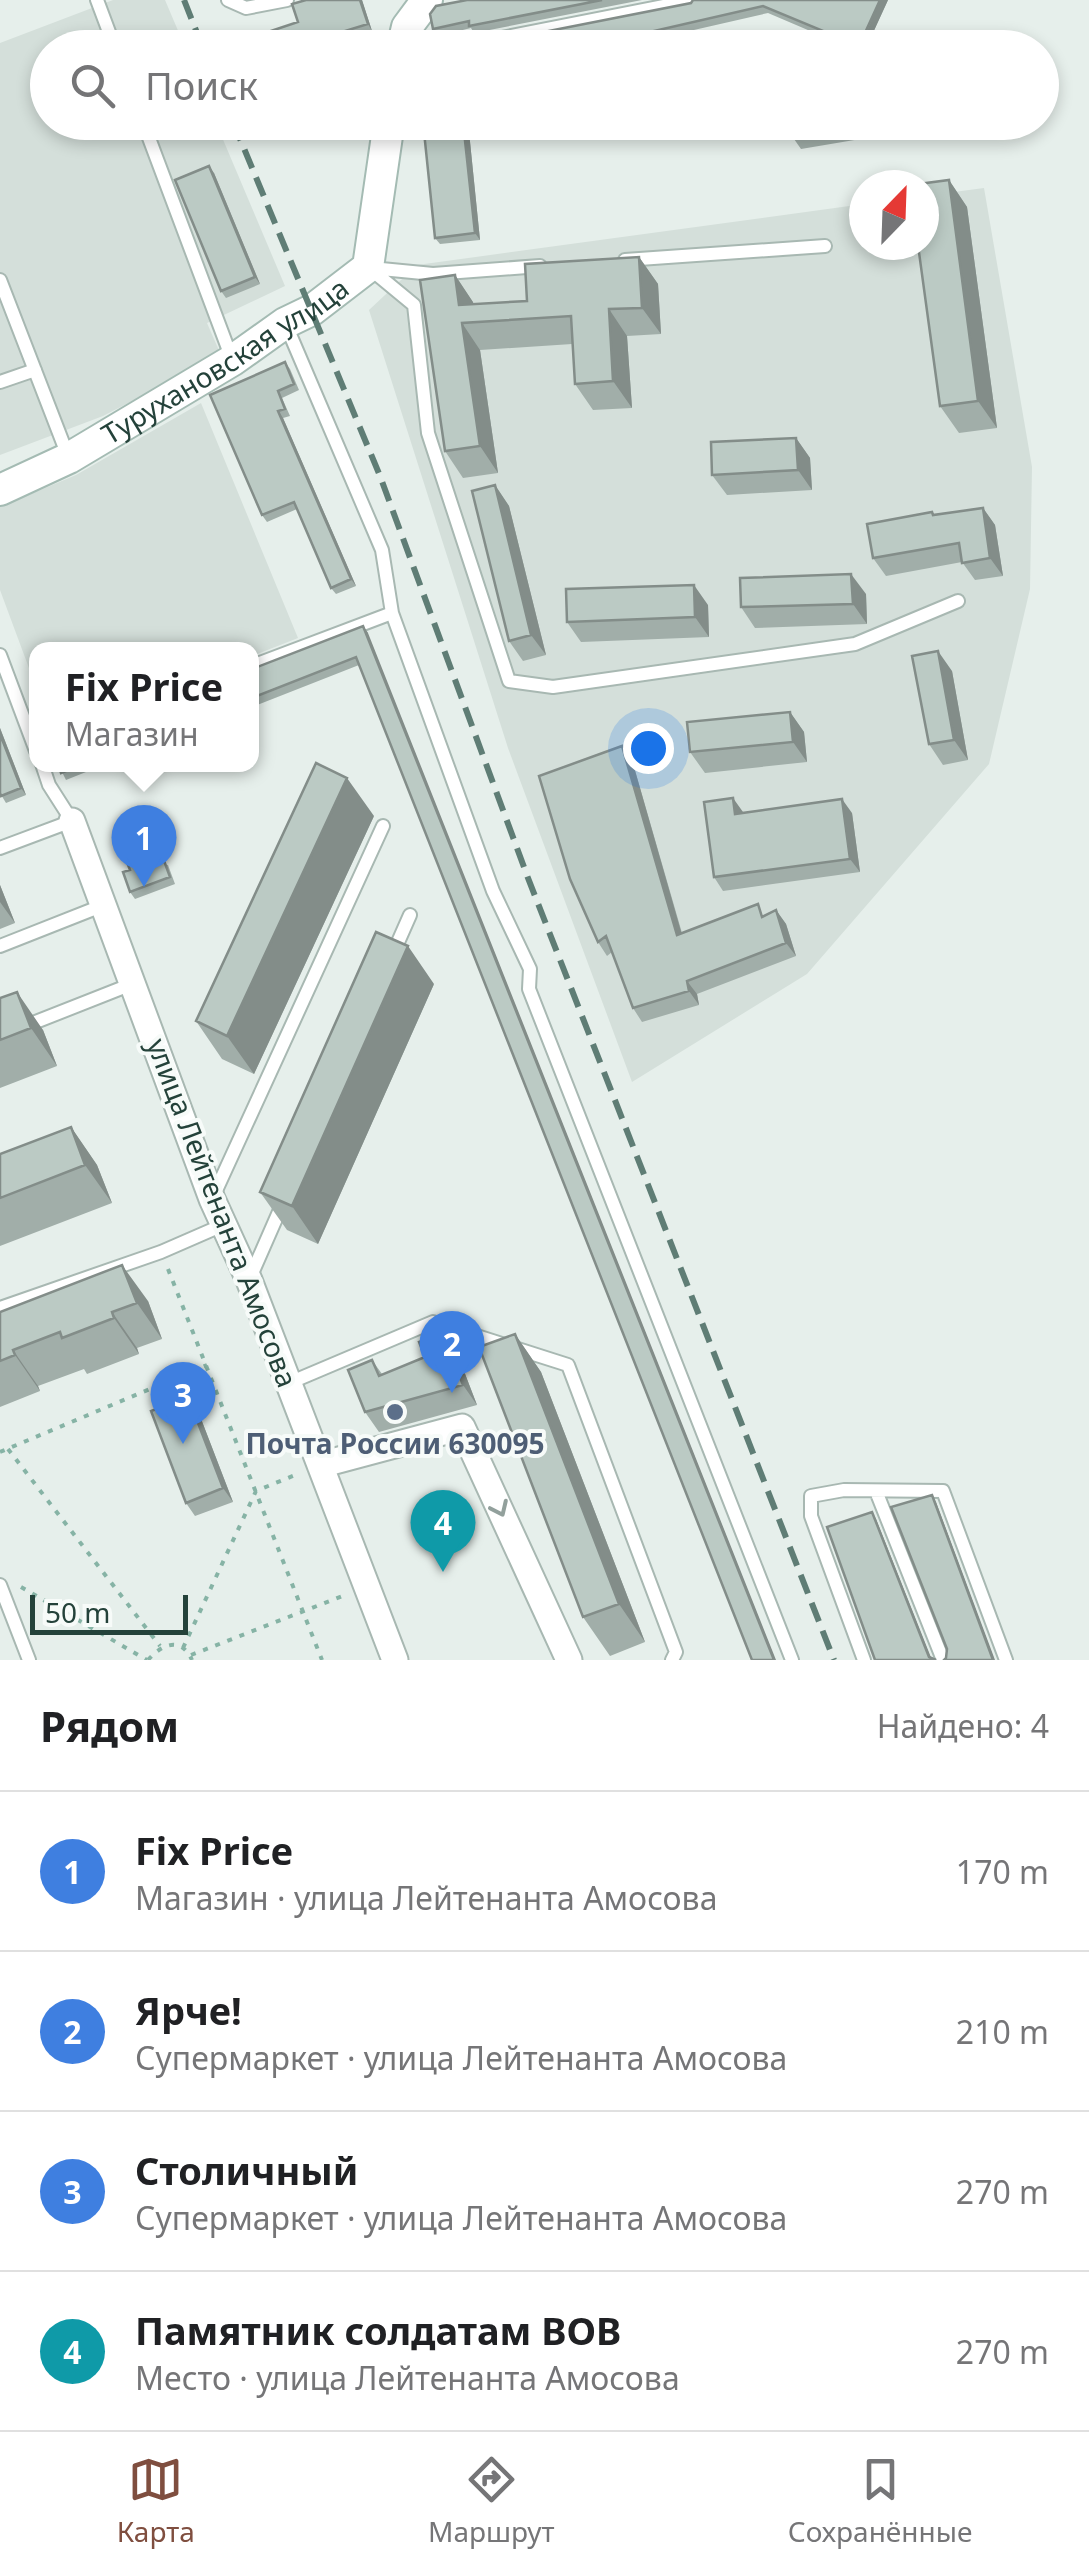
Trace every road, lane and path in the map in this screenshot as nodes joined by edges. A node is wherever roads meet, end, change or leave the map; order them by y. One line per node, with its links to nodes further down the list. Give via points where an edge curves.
1 (97, 0): 6 (lane)
2 (228, 0): 3 (lane, via 246,8)
3 (286, 0)
4 (427, 0): 7 (street)
5 (694, 0): 8 (lane)
6 (108, 30)
7 (406, 30)
8 (542, 30)
9 (150, 140): 17 (lane)
10 (386, 140): 14 (street, Турухановская улица)
11 (825, 246): 12 (lane)
12 (609, 261)
13 (550, 266): 14 (lane, via 432,274)
14 (368, 267): 16 (street, Турухановская улица); 22 (lane, via 414,305 428,433 509,681 553,687 855,644)
15 (0, 280): 18 (lane)
16 (285, 323): 17 (street, Турухановская улица); 23 (lane, via 382,550)
17 (232, 360): 20 (street, Турухановская улица)
18 (36, 370): 19 (lane); 20 (lane)
19 (0, 382)
20 (69, 458): 21 (street, Турухановская улица)
21 (0, 490)
22 (958, 601)
23 (392, 613): 25 (lane); 63 (lane, via 492,891 530,969 529,988)
24 (0, 656): 26 (lane)
25 (259, 663)
26 (29, 731)
27 (45, 772): 28 (lane)
28 (72, 821): 30 (lane); 31 (street, улица Лейтенанта Амосова)
29 (383, 826): 38 (lane)
30 (0, 848)
31 (104, 905): 33 (lane); 35 (street, улица Лейтенанта Амосова)
32 (410, 915): 34 (lane)
33 (0, 946)
34 (386, 970)
35 (134, 983): 36 (lane); 38 (street, улица Лейтенанта Амосова)
36 (0, 1036)
37 (289, 1189): 41 (lane)
38 (212, 1199): 39 (street, улица Лейтенанта Амосова)
39 (223, 1225): 40 (lane); 41 (street, улица Лейтенанта Амосова)
40 (162, 1252): 42 (lane); 43 (path)
41 (249, 1280): 44 (street, улица Лейтенанта Амосова)
42 (0, 1308)
43 (207, 1364): 45 (path); 48 (path)
44 (289, 1383): 47 (street, улица Лейтенанта Амосова); 62 (lane, via 433,1322 568,1366 676,1652)
45 (8, 1449): 46 (path); 54 (path)
46 (0, 1452)
47 (320, 1465): 48 (path); 52 (street, улица Лейтенанта Амосова); 61 (street, one-way to 61, via 462,1427)
48 (256, 1491): 53 (path); 55 (path)
49 (876, 1491): 64 (lane, via 811,1496 812,1516); 65 (lane); 66 (lane, via 943,1491)
50 (0, 1585): 57 (lane)
51 (16, 1585): 58 (path)
52 (367, 1586): 53 (path); 60 (street, улица Лейтенанта Амосова)
53 (304, 1610): 56 (path); 59 (path)
54 (160, 1646): 55 (path); 58 (path)
55 (183, 1648): 56 (path)
56 (191, 1657)
57 (29, 1660)
58 (147, 1660)
59 (322, 1660)
60 (396, 1660)
61 (569, 1660)
62 (672, 1660)
63 (792, 1660)
64 (864, 1660)
65 (943, 1660)
66 (1006, 1660)

